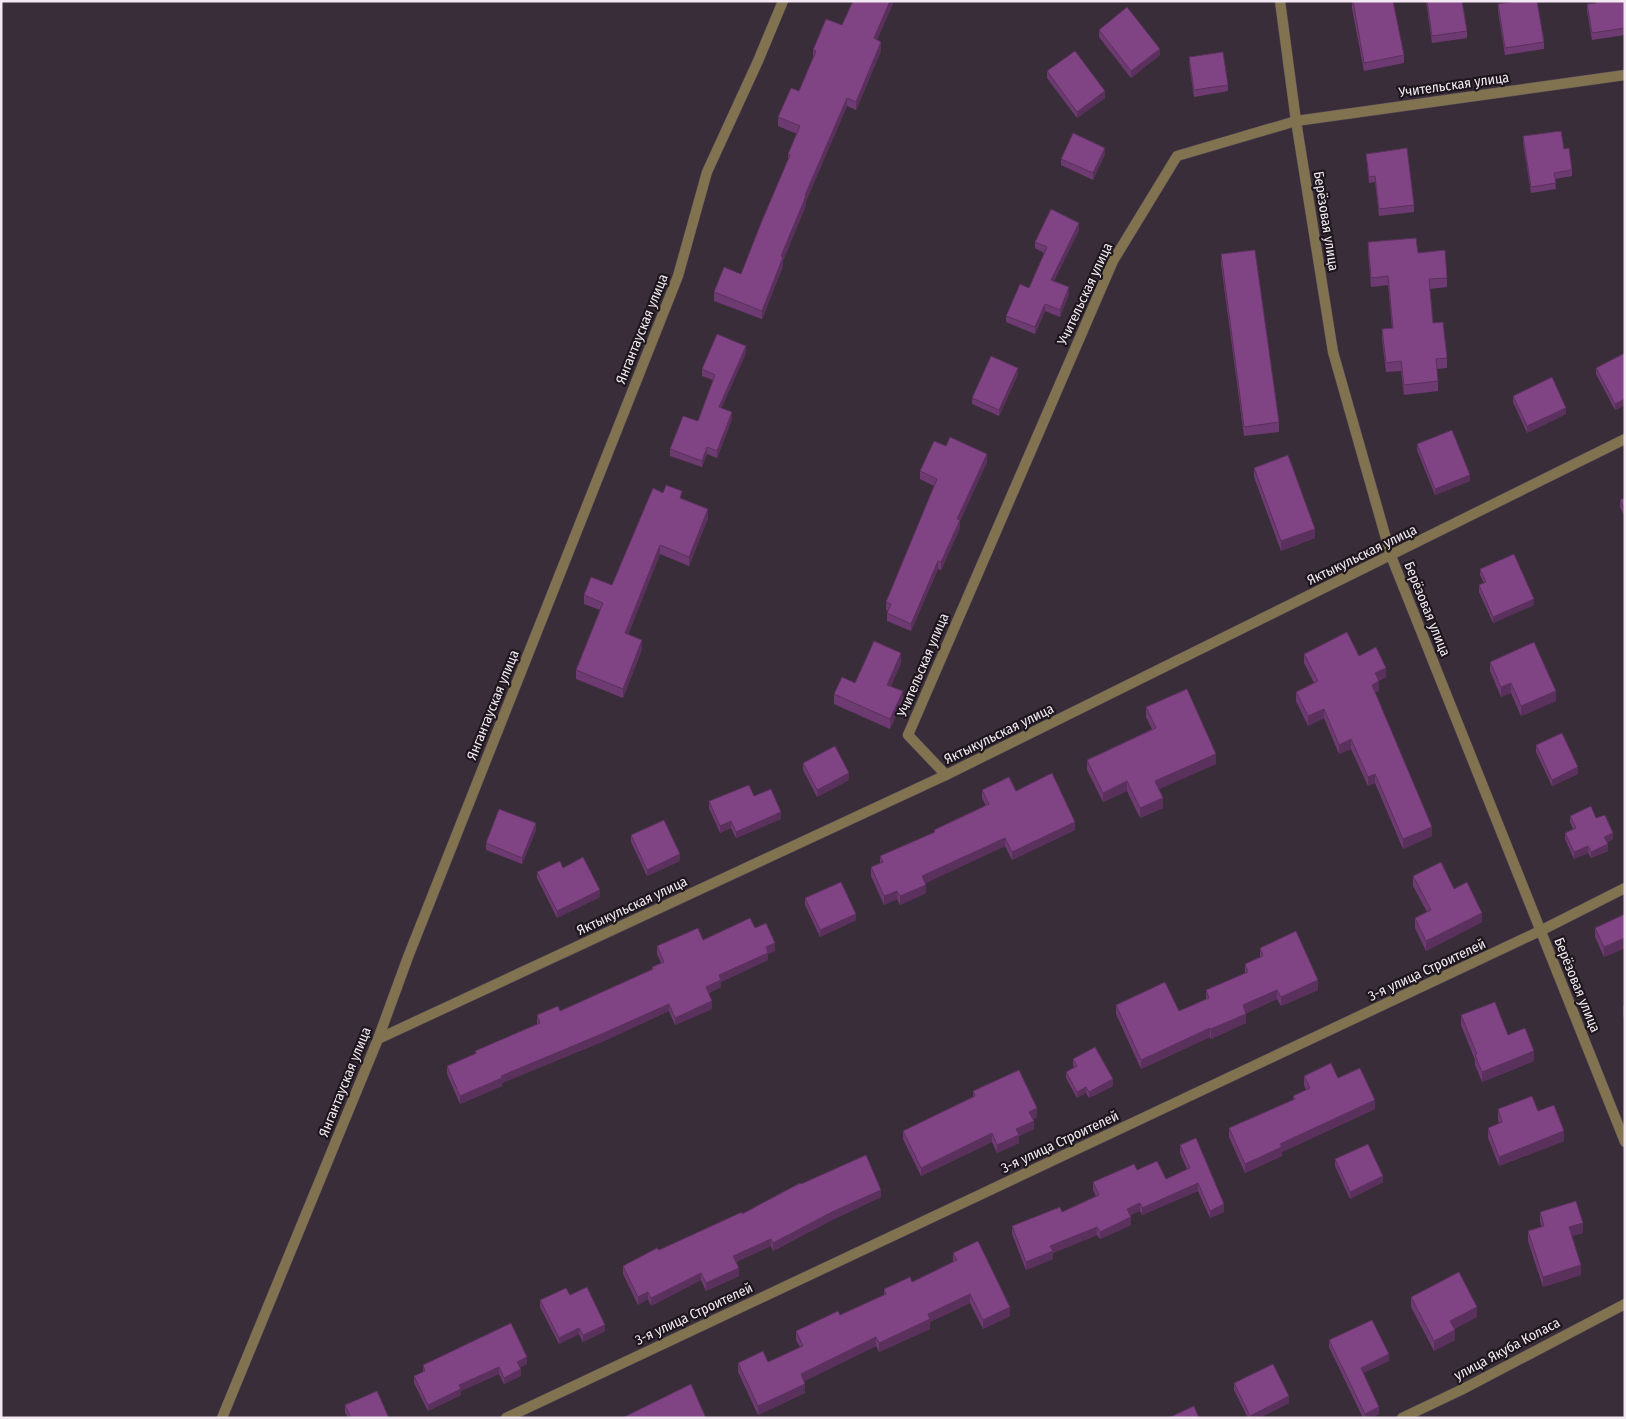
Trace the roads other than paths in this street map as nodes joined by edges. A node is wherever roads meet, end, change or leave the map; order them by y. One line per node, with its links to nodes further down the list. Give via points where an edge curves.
1 (782, 1): 10 (street, Янгантауская улица, via 707,172 678,276)
2 (1280, 1): 4 (street, Берёзовая улица)
3 (1625, 75): 4 (street, Учительская улица)
4 (1296, 121): 6 (street, Берёзовая улица, via 1333,352); 7 (street, Учительская улица, via 1177,156 1113,261 908,735)
5 (1625, 439): 6 (street, Яктыкульская улица)
6 (1391, 556): 7 (street, Яктыкульская улица); 9 (street, Берёзовая улица)
7 (946, 776): 10 (street, Яктыкульская улица)
8 (1625, 888): 9 (street, 3-я улица Строителей)
9 (1540, 932): 11 (street, Берёзовая улица); 14 (street, 3-я улица Строителей)
10 (378, 1039): 13 (street, Янгантауская улица)
11 (1625, 1142)
12 (1625, 1304): 15 (street, улица Якуба Коласа)
13 (222, 1418)
14 (506, 1418)
15 (1402, 1418)

